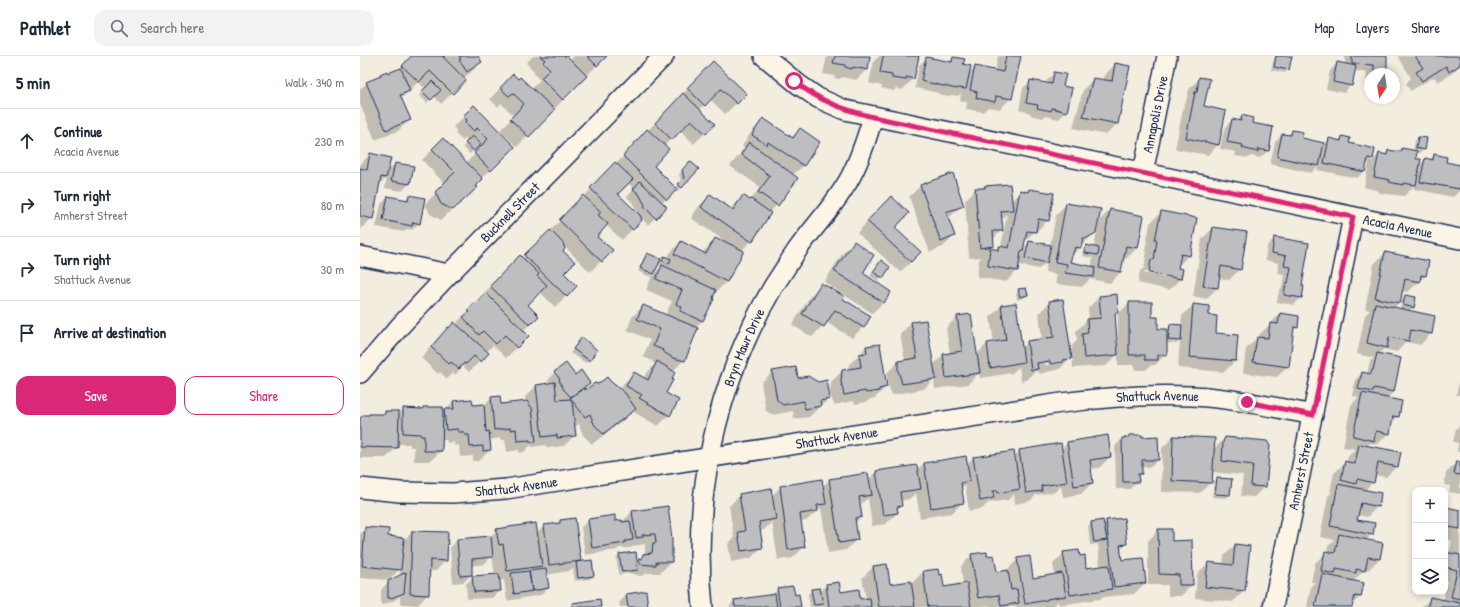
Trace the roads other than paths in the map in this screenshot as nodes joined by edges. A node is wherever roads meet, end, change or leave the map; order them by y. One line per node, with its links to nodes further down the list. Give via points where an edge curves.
1 (664, 56): 9 (street, Bucknell Street)
2 (764, 56): 4 (street, Acacia Avenue, via 818,98 844,110)
3 (1167, 56): 5 (street, Annapolis Drive)
4 (873, 117): 5 (street, Acacia Avenue); 12 (street, Bryn Mawr Drive, via 864,149 851,176 798,249 751,329 733,371)
5 (1143, 173): 6 (street, Acacia Avenue)
6 (1353, 217): 7 (street, Acacia Avenue); 11 (street, Amherst Street)
7 (1460, 240)
8 (360, 256): 9 (street)
9 (449, 274): 10 (street, Bucknell Street)
10 (360, 373)
11 (1313, 415): 12 (street, Shattuck Avenue, via 1247,402 1194,396 1108,397); 15 (street, Amherst Street)
12 (709, 457): 13 (street, Shattuck Avenue, via 506,489 453,493); 14 (street, Bryn Mawr Drive, via 700,549)
13 (360, 488)
14 (703, 607)
15 (1273, 607)

